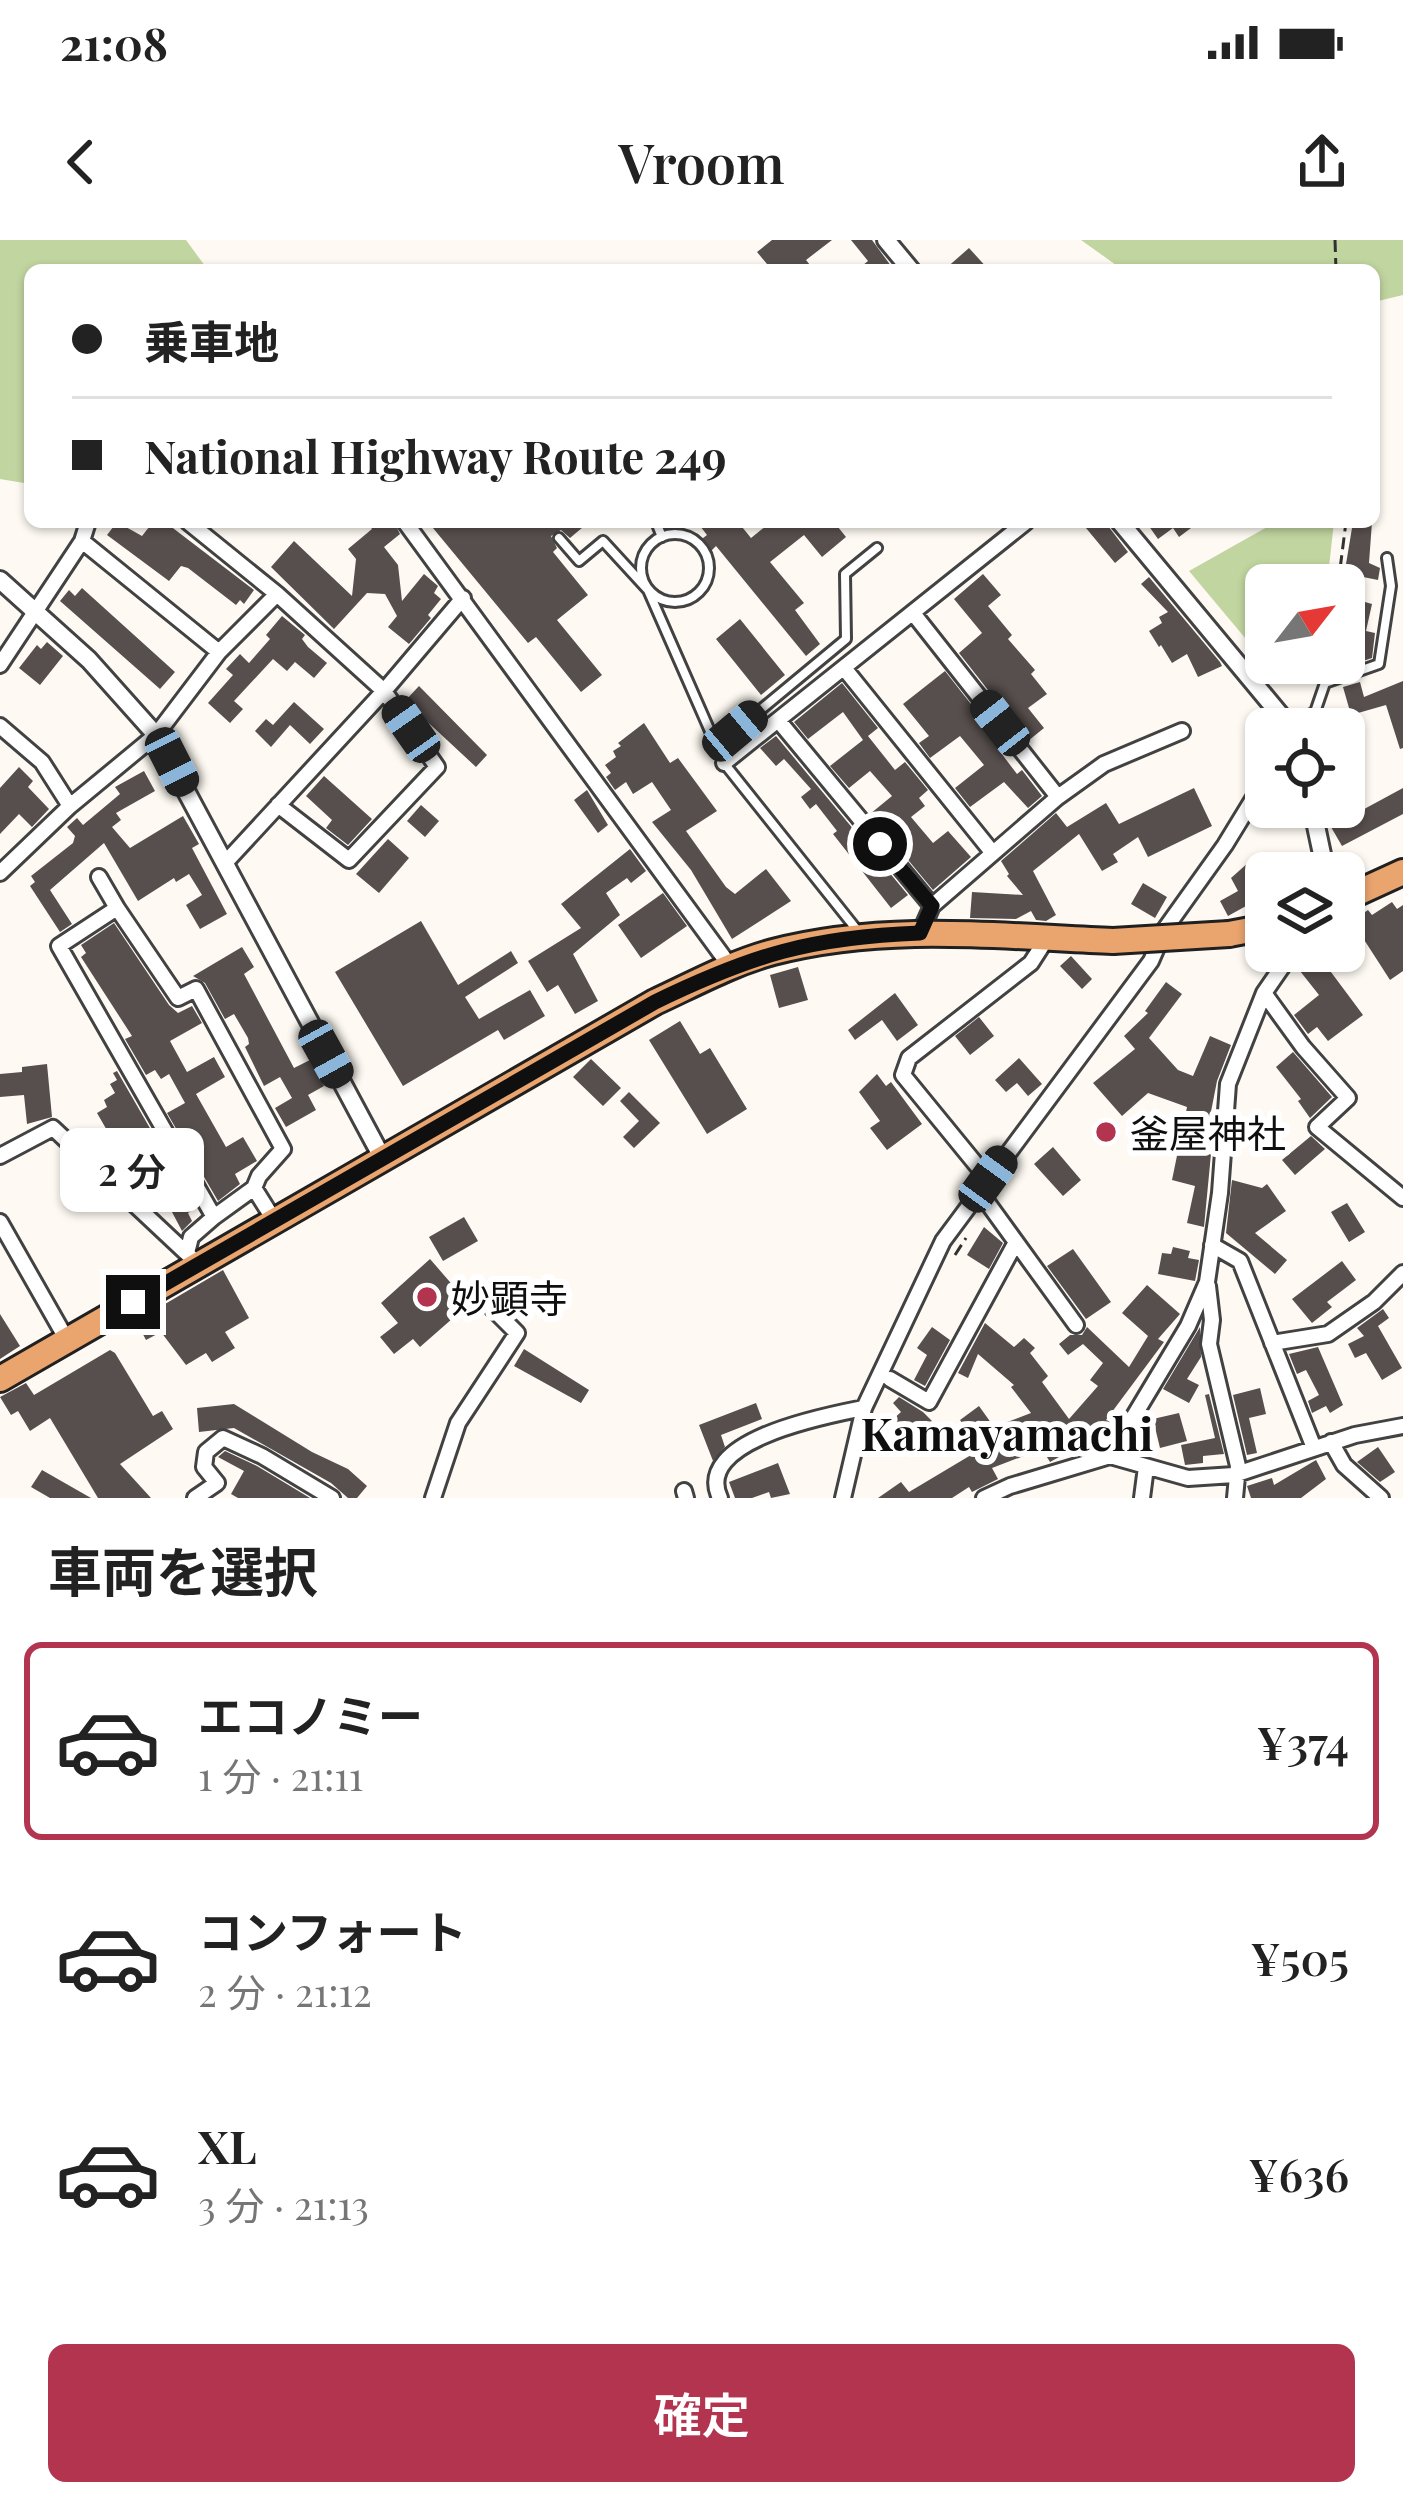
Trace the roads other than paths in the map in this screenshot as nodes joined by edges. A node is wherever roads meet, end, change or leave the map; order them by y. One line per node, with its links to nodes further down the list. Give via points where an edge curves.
1 (886, 240): 2 (street)
2 (906, 264)
3 (86, 528): 11 (street)
4 (195, 528): 16 (street)
5 (410, 528): 17 (street)
6 (658, 528): 9 (lane)
7 (1019, 528): 19 (street)
8 (1125, 528): 24 (street)
9 (662, 537): 15 (lane, via 642,560); 15 (lane, via 684,536 703,549 706,582 679,602)
10 (559, 538): 15 (lane, via 579,561 603,541)
11 (82, 541): 18 (street); 20 (street)
12 (877, 548): 30 (lane, via 845,574 846,639 735,731)
13 (1387, 558): 25 (lane, via 1391,586 1379,664 1325,683)
14 (0, 580): 18 (street)
15 (648, 590): 30 (lane)
16 (277, 594): 20 (street); 23 (street)
17 (463, 598): 23 (street); 47 (street)
18 (35, 612): 21 (street); 29 (street)
19 (914, 613): 22 (street); 31 (street)
20 (219, 652): 29 (street)
21 (0, 664)
22 (844, 668): 26 (street); 35 (street)
23 (385, 691): 33 (street); 33 (street, via 437,767 349,860)
24 (1276, 708)
25 (1316, 708)
26 (778, 720): 30 (street); 41 (street)
27 (0, 726): 32 (street, via 42,762)
28 (1182, 731): 31 (street, via 1105,764)
29 (156, 735): 32 (street); 36 (street)
30 (724, 763): 45 (lane)
31 (1058, 796): 35 (street)
32 (70, 806): 38 (street)
33 (278, 806): 36 (street)
34 (1245, 812): 52 (street, via 1151,962)
35 (992, 852): 41 (street)
36 (224, 863): 51 (street)
37 (1403, 872): 40 (highway)
38 (0, 873)
39 (99, 877): 42 (street)
40 (1365, 889)
41 (932, 906): 44 (street)
42 (118, 908): 53 (street, via 178,998 196,989 283,1150); 55 (street, via 59,946)
43 (1245, 931): 46 (highway, bridge)
44 (920, 933): 45 (highway); 46 (highway)
45 (861, 935): 47 (highway)
46 (1047, 938): 52 (street, via 1031,963 909,1058 903,1075)
47 (730, 966): 51 (highway)
48 (1278, 972): 49 (street)
49 (1264, 993): 54 (street, via 1348,1098 1317,1126); 59 (street, via 1228,1084)
50 (0, 1156): 60 (street, via 53,1128)
51 (383, 1159): 56 (highway)
52 (984, 1185): 58 (street); 69 (street, via 943,1240)
53 (254, 1188): 55 (street); 56 (street)
54 (1403, 1198)
55 (214, 1217): 60 (street, via 191,1237)
56 (274, 1220): 60 (highway)
57 (0, 1222): 65 (street)
58 (1016, 1242): 64 (street); 68 (street, via 929,1402)
59 (1212, 1245): 62 (street); 66 (street, via 1240,1261)
60 (192, 1259): 65 (highway)
61 (1403, 1273): 66 (street, via 1328,1334)
62 (1207, 1282): 73 (street); 75 (street, via 1208,1344 1231,1424)
63 (492, 1308): 78 (street, via 518,1333 458,1423)
64 (1076, 1325)
65 (67, 1340): 67 (highway)
66 (1272, 1343): 72 (street)
67 (0, 1379)
68 (890, 1379)
69 (865, 1408): 79 (street, via 796,1421 753,1440 719,1469); 80 (street)
70 (1403, 1426): 71 (street)
71 (1331, 1442): 72 (street); 84 (street)
72 (1314, 1448): 75 (street)
73 (1110, 1456): 74 (street); 81 (street)
74 (1146, 1467): 75 (street, via 1188,1478); 82 (street)
75 (1234, 1475): 83 (street)
76 (195, 1498): 77 (street, via 217,1483 204,1467 206,1452 223,1438)
77 (332, 1498)
78 (433, 1498)
79 (720, 1498)
80 (843, 1498)
81 (984, 1498)
82 (1142, 1498)
83 (1234, 1498)
84 (1381, 1498)

